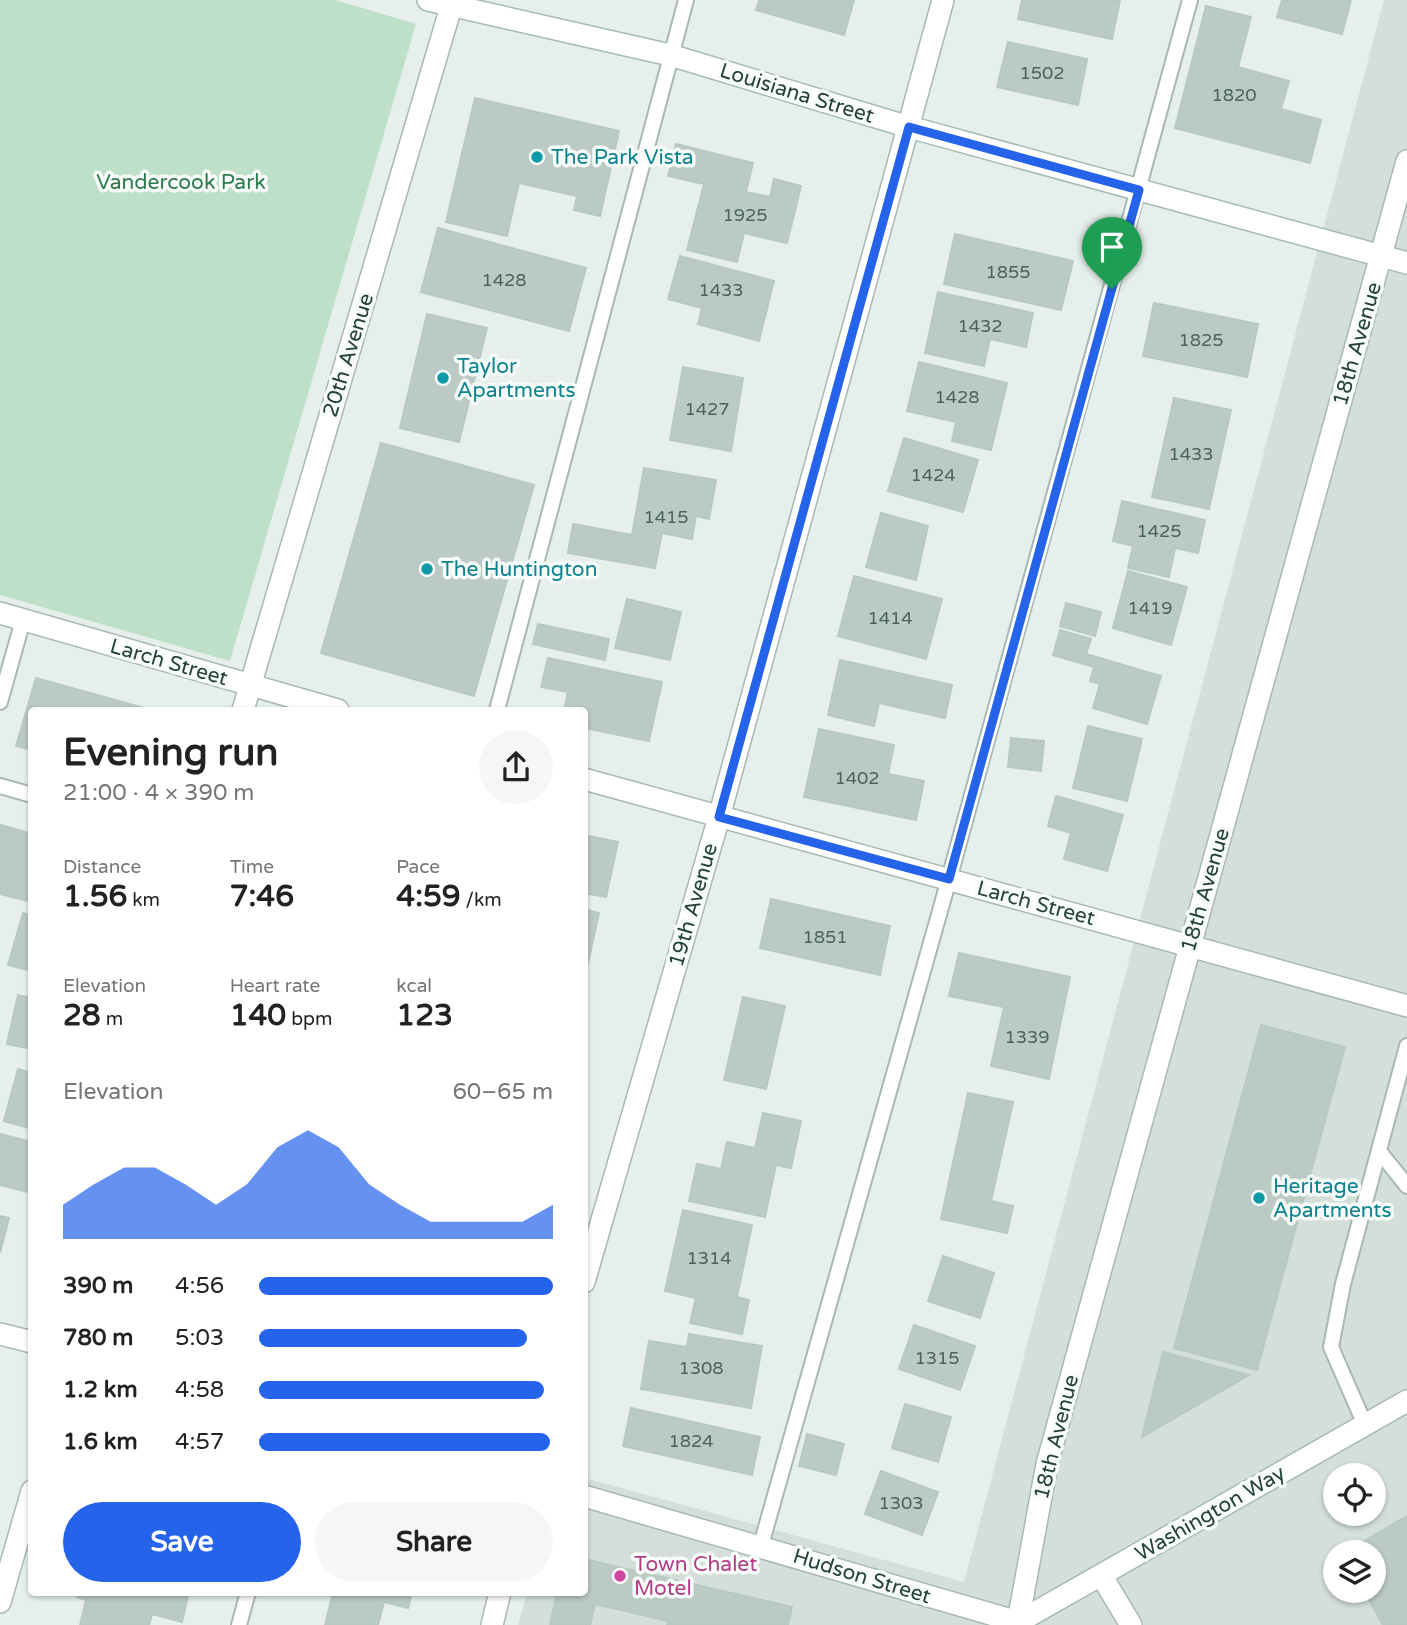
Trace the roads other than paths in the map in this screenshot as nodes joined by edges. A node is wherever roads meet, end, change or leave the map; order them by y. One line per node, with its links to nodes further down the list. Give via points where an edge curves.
1 (428, 0): 5 (street, Louisiana Street)
2 (686, 0): 6 (lane)
3 (943, 0): 7 (street, 19th Avenue)
4 (1190, 0): 9 (lane)
5 (452, 3): 6 (street, Louisiana Street); 14 (street, 20th Avenue)
6 (670, 55): 7 (street, Louisiana Street); 18 (lane)
7 (909, 127): 9 (street, Louisiana Street); 22 (street, 19th Avenue)
8 (1407, 161): 10 (street, 18th Avenue)
9 (1139, 190): 10 (street, Louisiana Street); 23 (lane)
10 (1381, 256): 11 (street, Louisiana Street); 24 (street, 18th Avenue)
11 (1407, 263)
12 (0, 613): 13 (street, Larch Street)
13 (23, 620): 14 (street, Larch Street); 15 (lane)
14 (250, 686): 16 (street, 20th Avenue); 17 (street, Larch Street)
15 (0, 702)
16 (244, 707)
17 (327, 707)
18 (498, 707)
19 (588, 780): 22 (street, Larch Street)
20 (0, 786): 21 (lane)
21 (28, 794)
22 (719, 817): 23 (street, Larch Street); 29 (street, 19th Avenue)
23 (949, 879): 24 (street, Larch Street); 36 (lane)
24 (1190, 945): 25 (street, Larch Street); 41 (street, 18th Avenue, via 1047,1464)
25 (1407, 1006)
26 (1407, 1045): 27 (lane)
27 (1379, 1151): 28 (lane); 33 (lane, via 1331,1347)
28 (1407, 1186)
29 (588, 1268)
30 (0, 1334): 31 (street)
31 (28, 1341)
32 (1407, 1401): 33 (street, Washington Way)
33 (1365, 1425): 37 (street, Washington Way)
34 (588, 1497): 36 (street, Hudson Street)
35 (28, 1505): 40 (street)
36 (761, 1545): 41 (street, Hudson Street)
37 (1101, 1575): 41 (street, Washington Way); 44 (street)
38 (247, 1596): 42 (lane)
39 (499, 1596): 43 (street)
40 (0, 1602)
41 (1015, 1624)
42 (239, 1625)
43 (492, 1625)
44 (1131, 1625)

